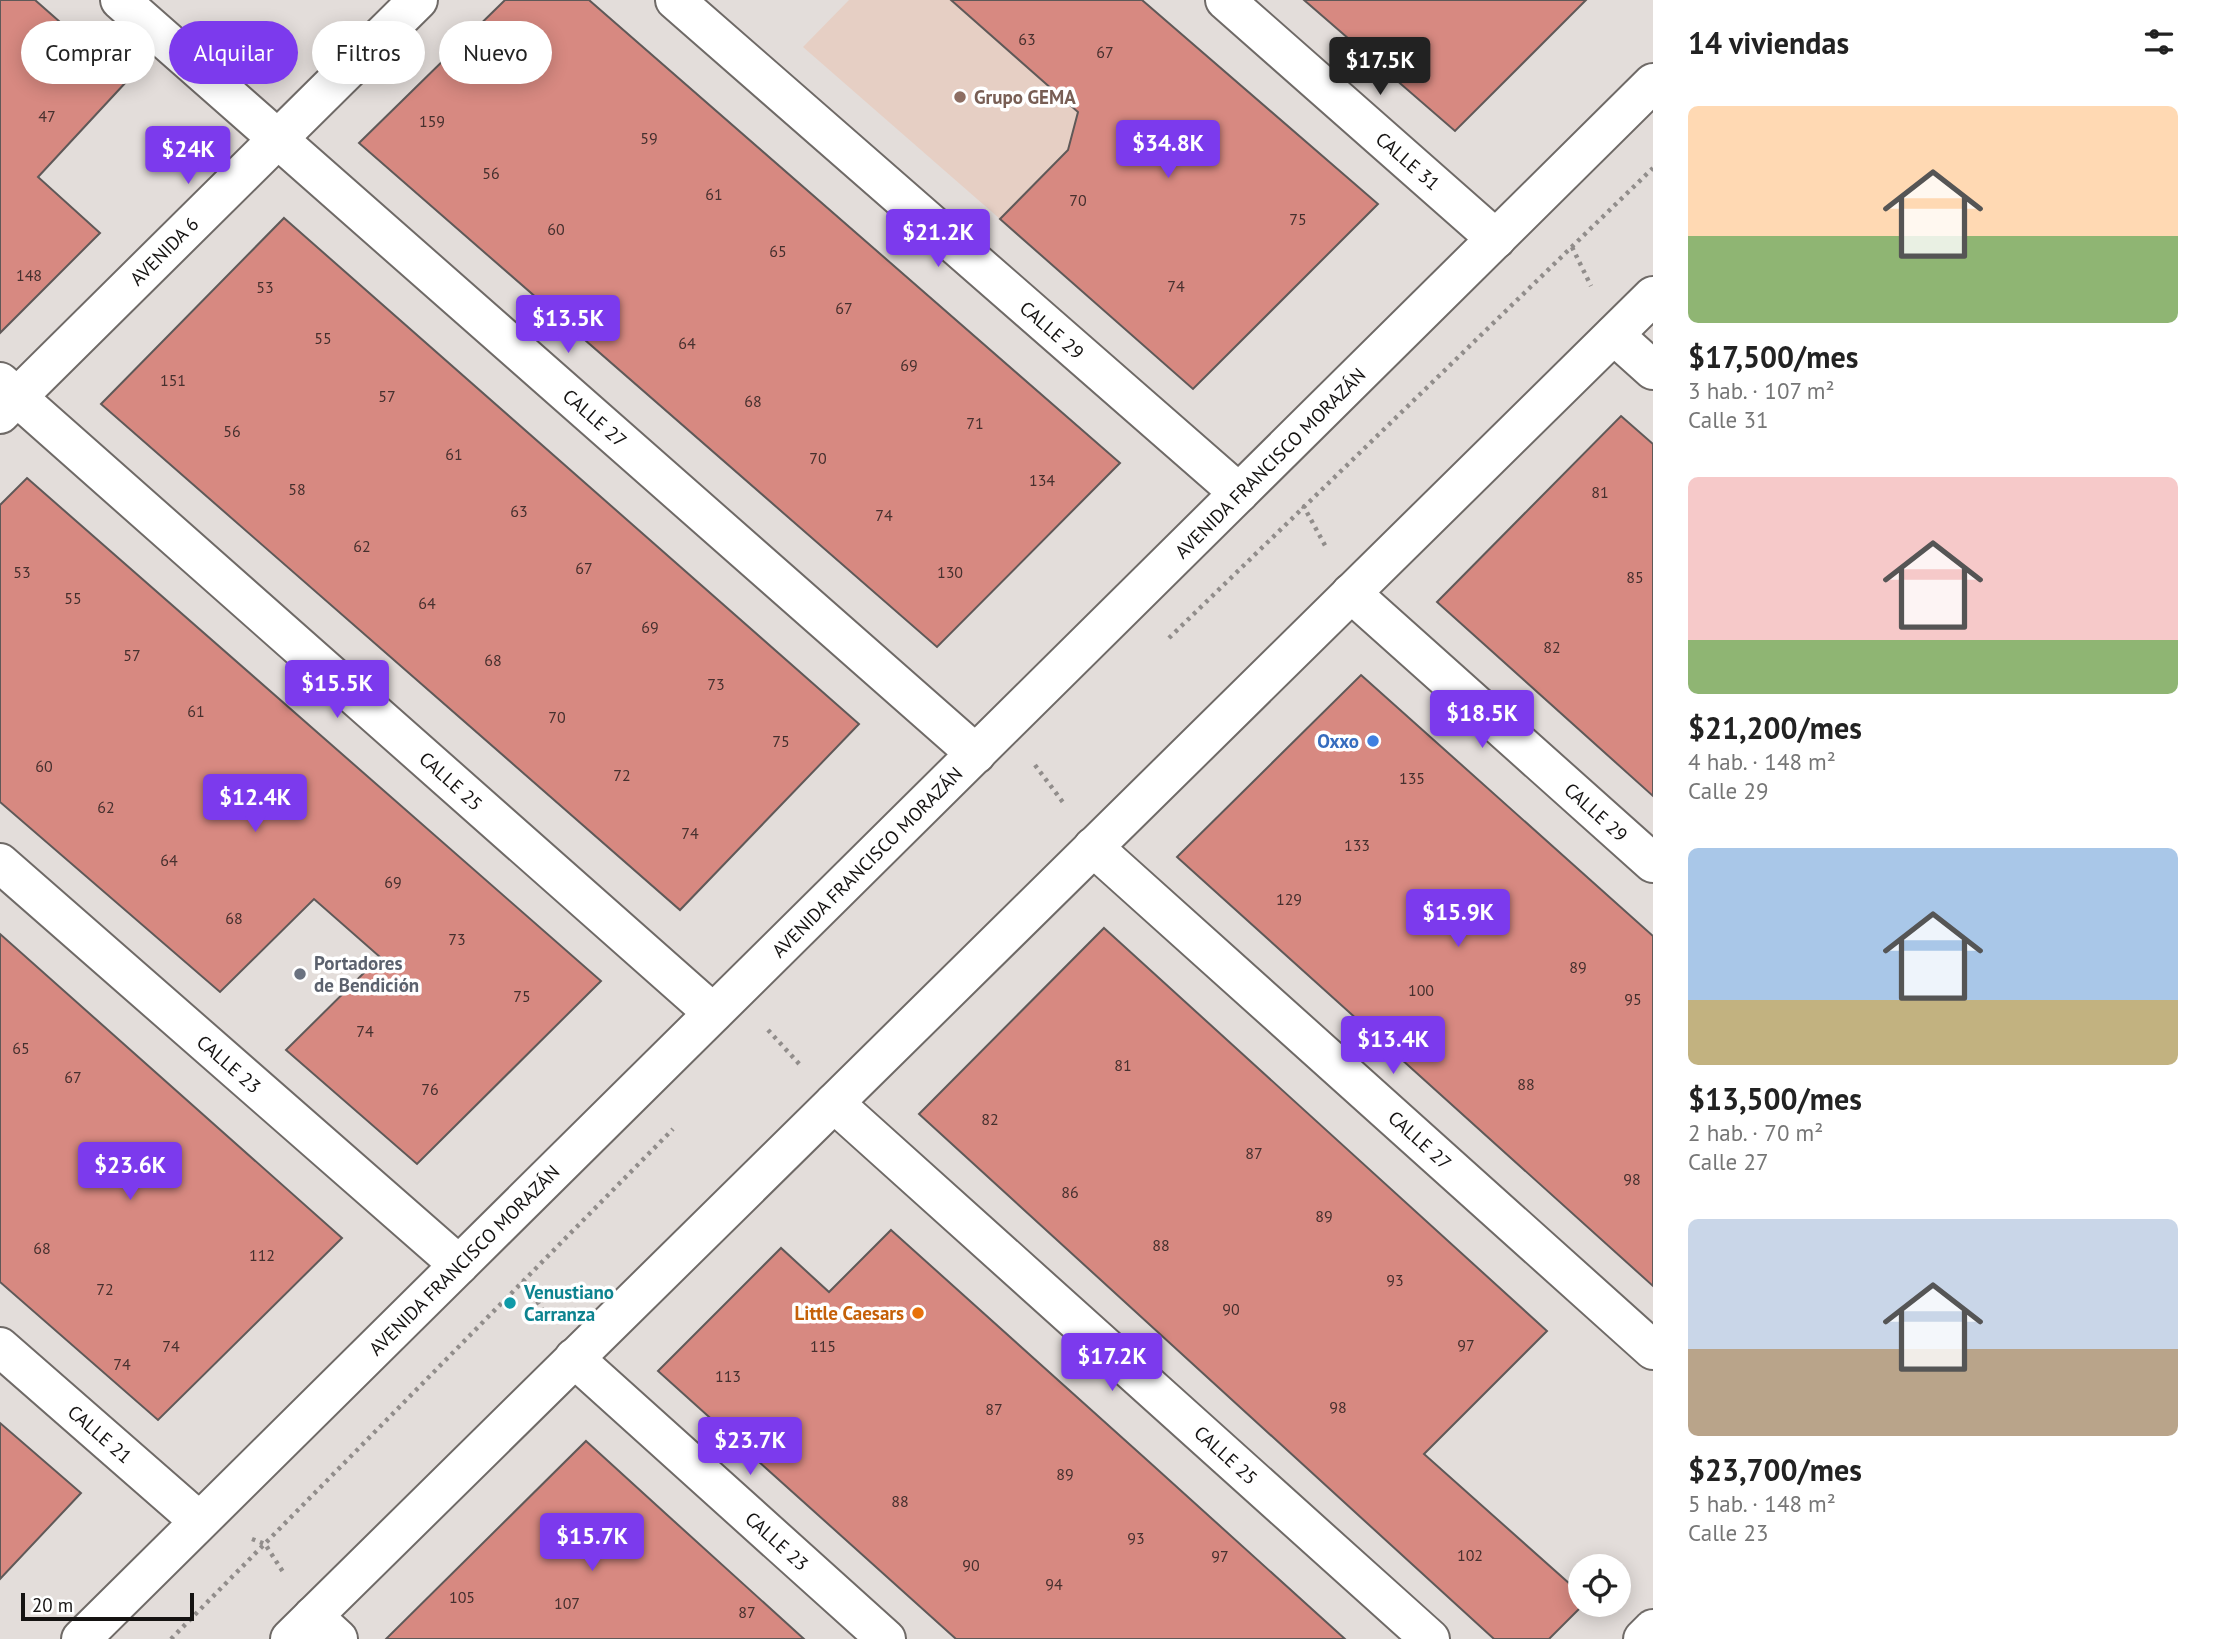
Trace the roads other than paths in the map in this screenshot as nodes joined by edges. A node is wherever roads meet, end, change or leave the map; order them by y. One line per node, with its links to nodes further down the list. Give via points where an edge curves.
1 (120, 0): 6 (street, CALLE 27)
2 (418, 0): 6 (street, AVENIDA 6)
3 (675, 0): 12 (street, CALLE 29)
4 (1225, 0): 7 (street, CALLE 31)
5 (1653, 83): 7 (street, AVENIDA FRANCISCO MORAZÁN)
6 (278, 139): 11 (street, AVENIDA 6); 14 (street, CALLE 27)
7 (1496, 239): 12 (street, AVENIDA FRANCISCO MORAZÁN)
8 (1653, 296): 9 (street)
9 (1614, 335): 10 (street); 13 (street)
10 (1653, 370)
11 (6, 398): 18 (street, CALLE 25)
12 (1239, 493): 14 (street, AVENIDA FRANCISCO MORAZÁN)
13 (1351, 593): 15 (street); 17 (street, CALLE 29)
14 (976, 754): 18 (street, AVENIDA FRANCISCO MORAZÁN)
15 (1093, 847): 19 (street); 22 (street, CALLE 27)
16 (0, 863): 20 (street, CALLE 23)
17 (1653, 863)
18 (723, 1004): 20 (street, AVENIDA FRANCISCO MORAZÁN)
19 (834, 1103): 23 (street); 29 (street, CALLE 25)
20 (459, 1265): 24 (street, AVENIDA FRANCISCO MORAZÁN)
21 (0, 1347): 24 (street, CALLE 21)
22 (1653, 1350)
23 (574, 1358): 26 (street); 28 (street, CALLE 23)
24 (200, 1521): 27 (street, AVENIDA FRANCISCO MORAZÁN)
25 (1653, 1629): 30 (street)
26 (313, 1631)
27 (81, 1639)
28 (886, 1639)
29 (1430, 1639)
30 (1643, 1639)

